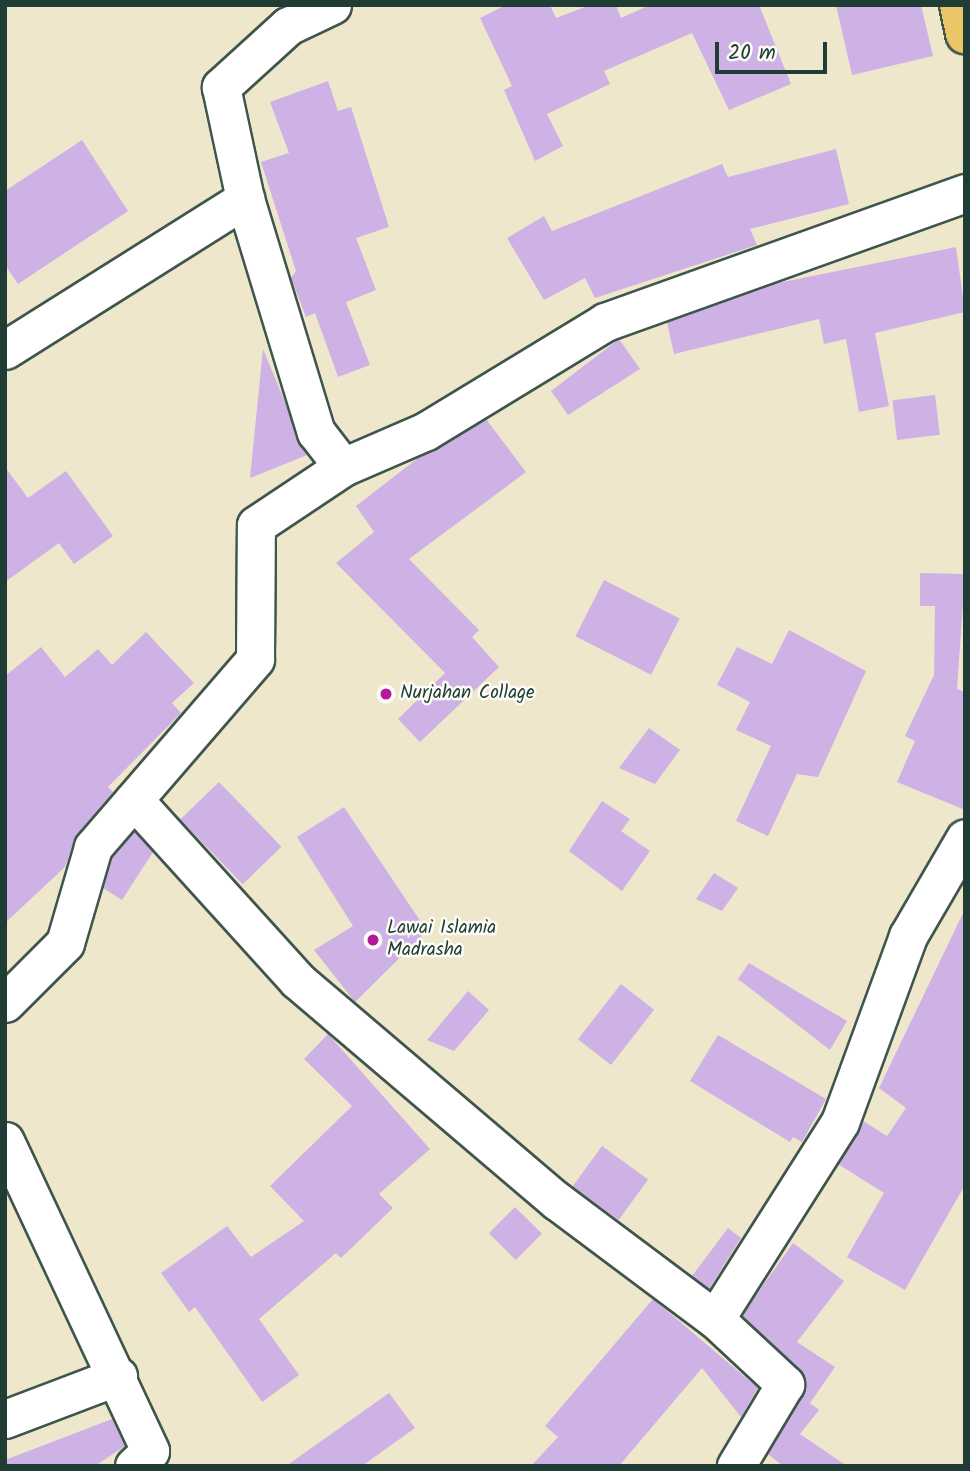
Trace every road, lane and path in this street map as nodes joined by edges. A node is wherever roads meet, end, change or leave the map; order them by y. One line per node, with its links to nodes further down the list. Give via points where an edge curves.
1 (332, 5): 5 (street, via 288,26 222,87)
2 (959, 5): 3 (highway)
3 (965, 34)
4 (965, 193): 7 (street, via 605,322 426,430)
5 (245, 199): 6 (street); 7 (street, via 316,432)
6 (5, 350)
7 (343, 467): 8 (street, via 256,525 255,659)
8 (134, 800): 10 (street, via 93,847 65,943); 12 (street, via 297,980 557,1200)
9 (965, 838): 12 (street, via 908,936 839,1122)
10 (5, 1003)
11 (5, 1141): 13 (street)
12 (715, 1319): 16 (street, via 785,1384)
13 (118, 1376): 14 (street); 15 (street, via 150,1451)
14 (5, 1419)
15 (134, 1466)
16 (736, 1466)

